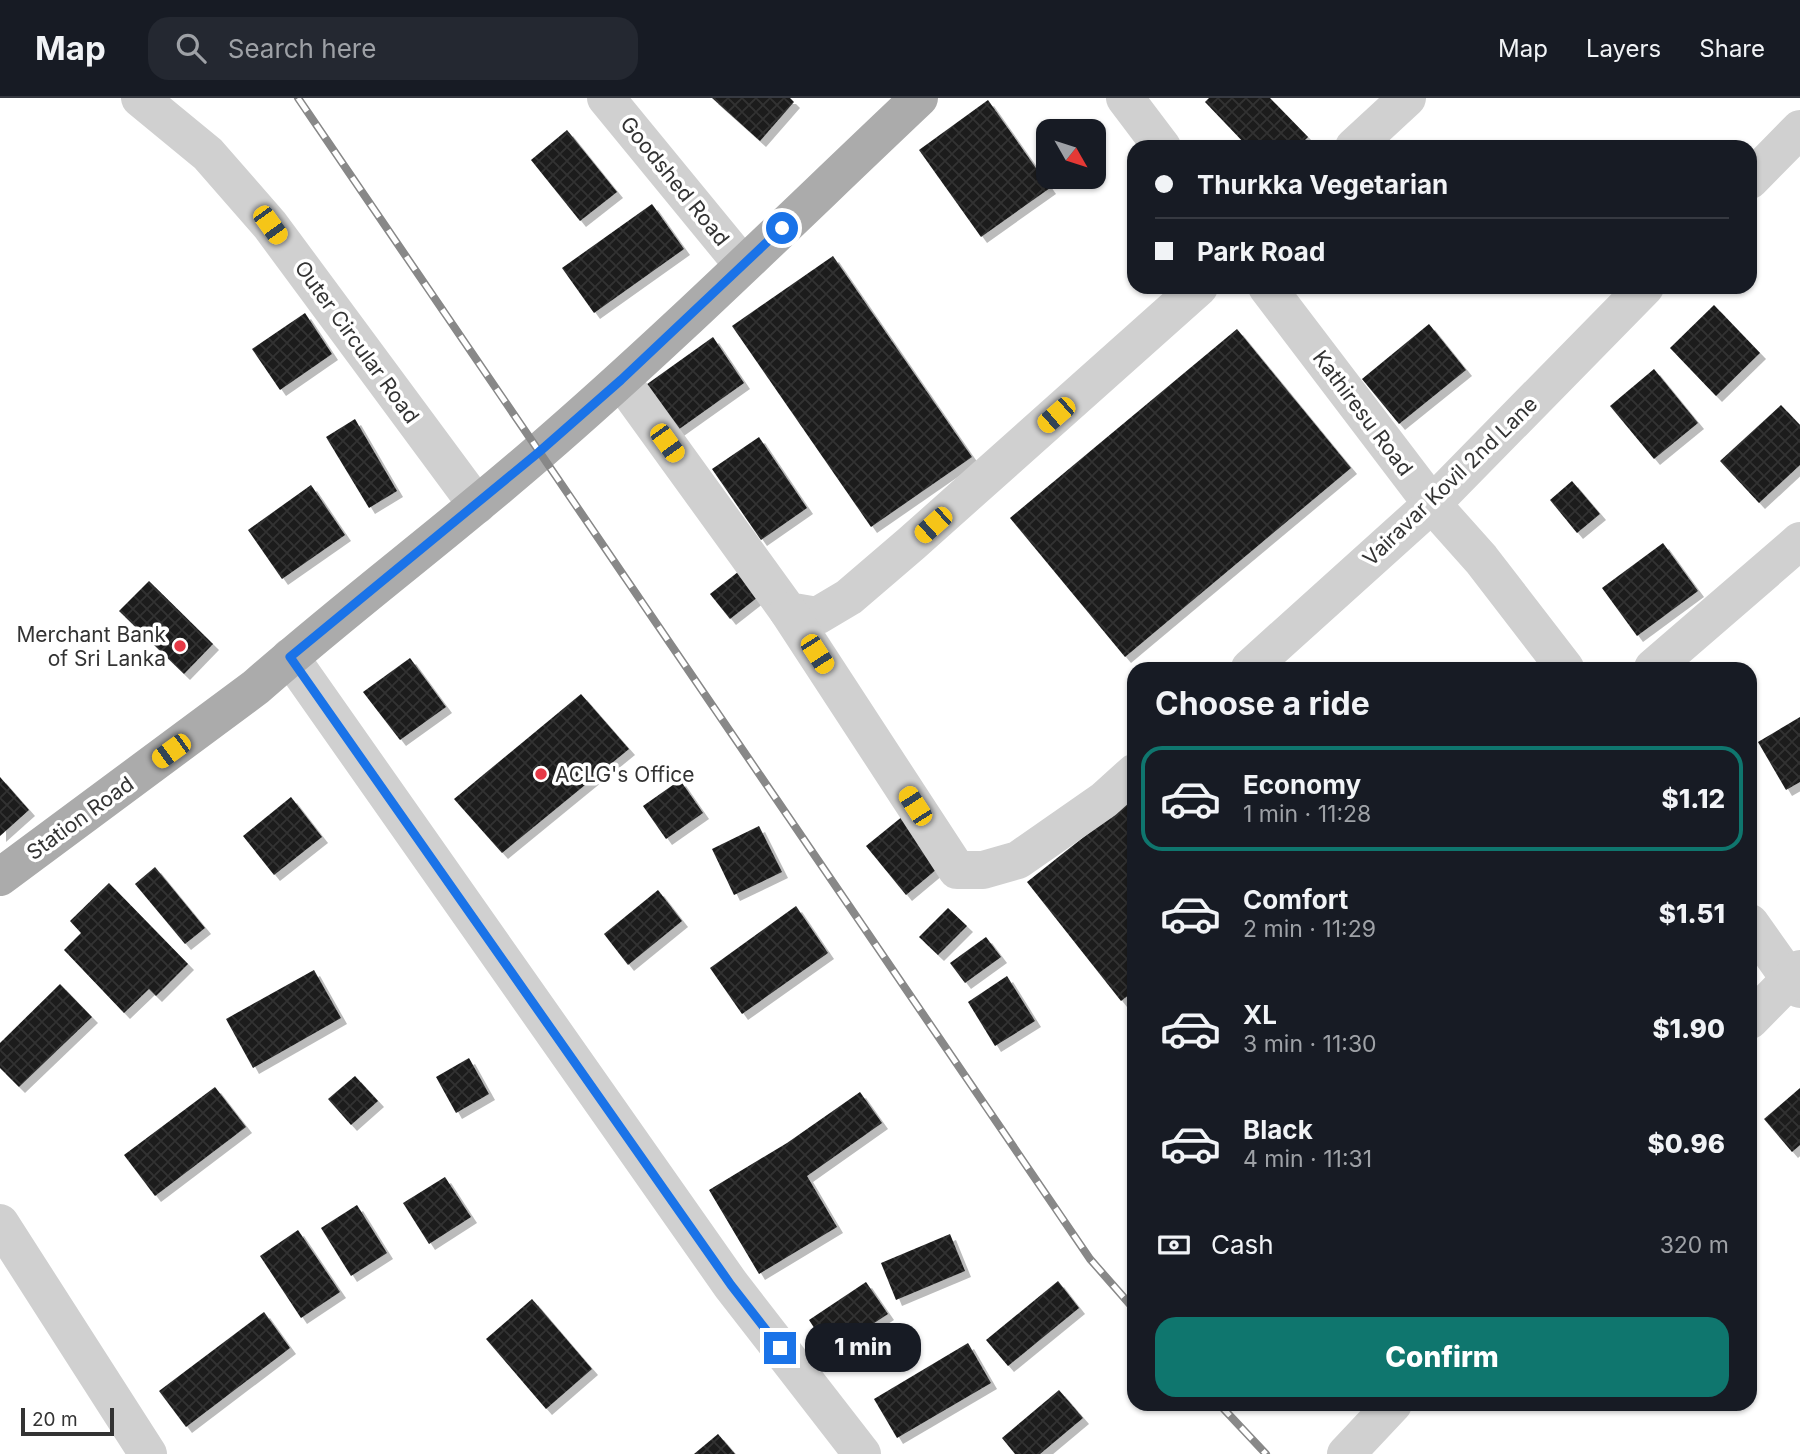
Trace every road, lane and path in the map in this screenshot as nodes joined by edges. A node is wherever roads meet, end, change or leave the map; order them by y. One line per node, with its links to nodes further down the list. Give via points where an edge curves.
1 (139, 98): 16 (street, Outer Circular Road, via 208,154 270,225)
2 (606, 98): 10 (street, Goodshed Road)
3 (919, 98): 10 (main road, Station Road)
4 (1125, 98): 7 (street)
5 (1407, 98): 8 (street)
6 (1800, 129): 9 (street)
7 (1157, 140)
8 (1362, 140)
9 (1757, 173)
10 (743, 265): 14 (main road, Station Road)
11 (1191, 294): 18 (street, via 849,597 817,616)
12 (1272, 294): 15 (street, Kathiresu Road)
13 (1638, 294): 15 (street, Vairavar Kovil 2nd Lane)
14 (621, 380): 16 (main road, Station Road); 18 (street)
15 (1432, 504): 20 (street, Vairavar Kovil 2nd Lane); 21 (street, Kathiresu Road, via 1481,559)
16 (477, 505): 19 (main road, Station Road)
17 (1800, 541): 22 (street)
18 (788, 611): 23 (street, via 957,870 983,870 1018,860)
19 (290, 657): 24 (main road, Station Road, via 257,687); 31 (street, via 731,1285)
20 (1257, 662)
21 (1559, 662)
22 (1660, 662)
23 (1127, 779)
24 (0, 877)
25 (1757, 932): 26 (street)
26 (1796, 979): 27 (street)
27 (1757, 1014)
28 (0, 1223): 30 (street)
29 (1386, 1411): 32 (street)
30 (148, 1454)
31 (862, 1454)
32 (1346, 1454)

